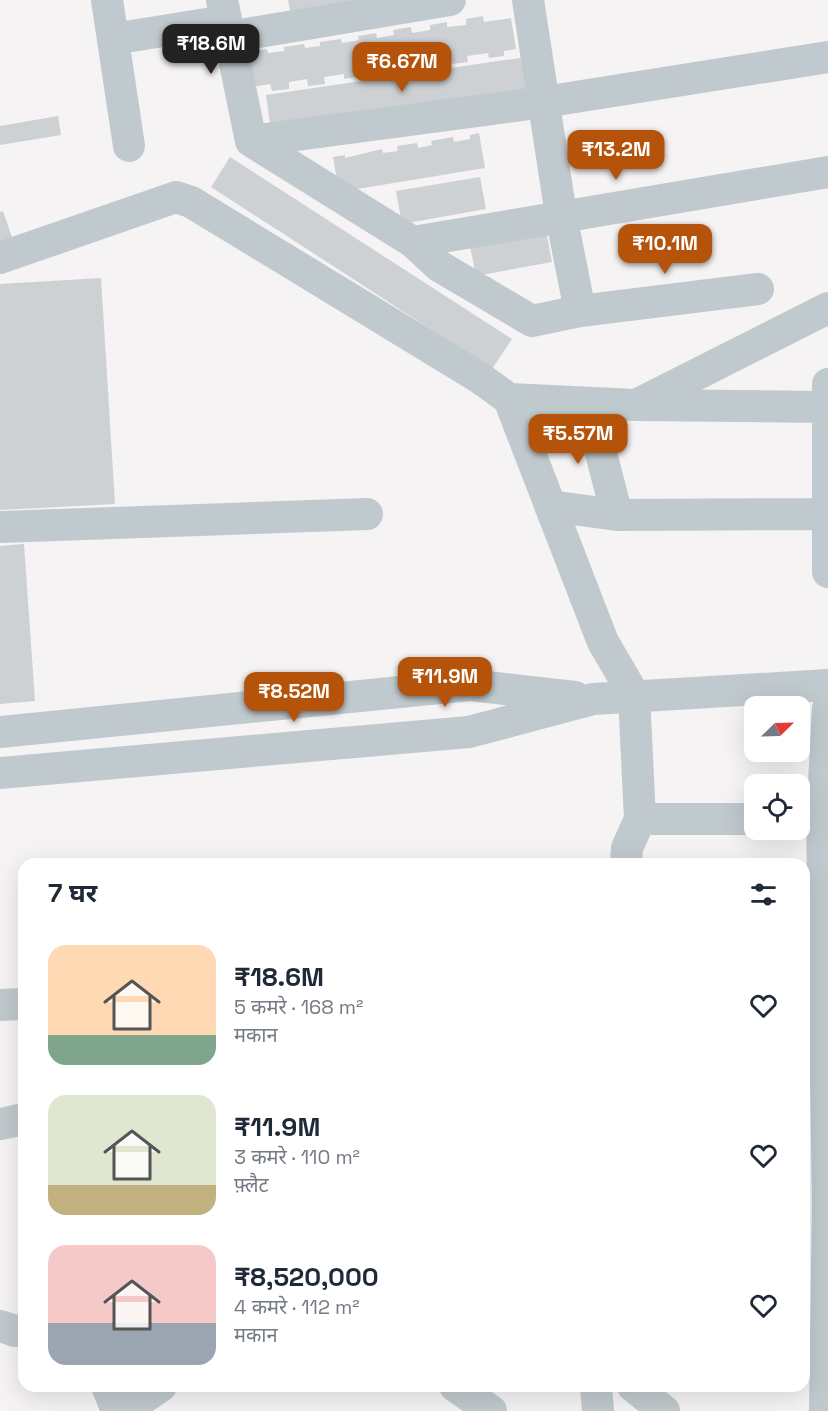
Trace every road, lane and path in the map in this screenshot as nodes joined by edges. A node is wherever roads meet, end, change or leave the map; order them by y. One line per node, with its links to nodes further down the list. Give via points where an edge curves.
1 (108, 0): 5 (street)
2 (450, 0): 4 (street)
3 (528, 0): 7 (street)
4 (225, 19): 5 (street); 8 (street)
5 (114, 39): 9 (street)
6 (828, 57): 7 (street)
7 (544, 102): 8 (street); 11 (street)
8 (251, 141): 12 (street)
9 (129, 146)
10 (828, 172): 11 (street)
11 (561, 215): 12 (street); 16 (street)
12 (413, 242): 16 (street, via 439,266 532,321)
13 (0, 258): 18 (street, via 176,196)
14 (758, 289): 16 (street)
15 (828, 308): 20 (street)
16 (580, 311)
17 (827, 395): 20 (street); 23 (street)
18 (509, 399): 19 (street); 21 (street)
19 (588, 403): 20 (street); 24 (street)
20 (636, 405)
21 (550, 506): 24 (street); 29 (street, via 603,642)
22 (367, 514): 25 (street)
23 (827, 514): 24 (street); 26 (street)
24 (617, 515)
25 (0, 527)
26 (828, 572)
27 (470, 685): 30 (street); 32 (street); 33 (street)
28 (828, 685): 29 (street)
29 (634, 695): 30 (street); 35 (street)
30 (593, 699): 33 (street)
31 (828, 709): 37 (street)
32 (0, 732)
33 (469, 732): 34 (street)
34 (0, 773)
35 (640, 819): 36 (street); 38 (street)
36 (744, 819)
37 (811, 819): 39 (street)
38 (626, 858)
39 (813, 876): 40 (street)
40 (815, 986): 43 (street)
41 (18, 1004): 42 (street)
42 (0, 1005)
43 (815, 1093): 47 (street)
44 (18, 1120): 45 (street)
45 (0, 1124)
46 (810, 1204): 47 (street)
47 (828, 1204): 48 (street)
48 (815, 1316): 61 (street)
49 (0, 1326): 50 (street)
50 (18, 1330)
51 (109, 1392): 56 (street)
52 (152, 1392): 57 (street)
53 (464, 1392): 58 (street)
54 (596, 1392): 59 (street)
55 (640, 1392): 60 (street)
56 (117, 1411)
57 (124, 1411)
58 (491, 1411)
59 (598, 1411)
60 (664, 1411)
61 (825, 1411)

